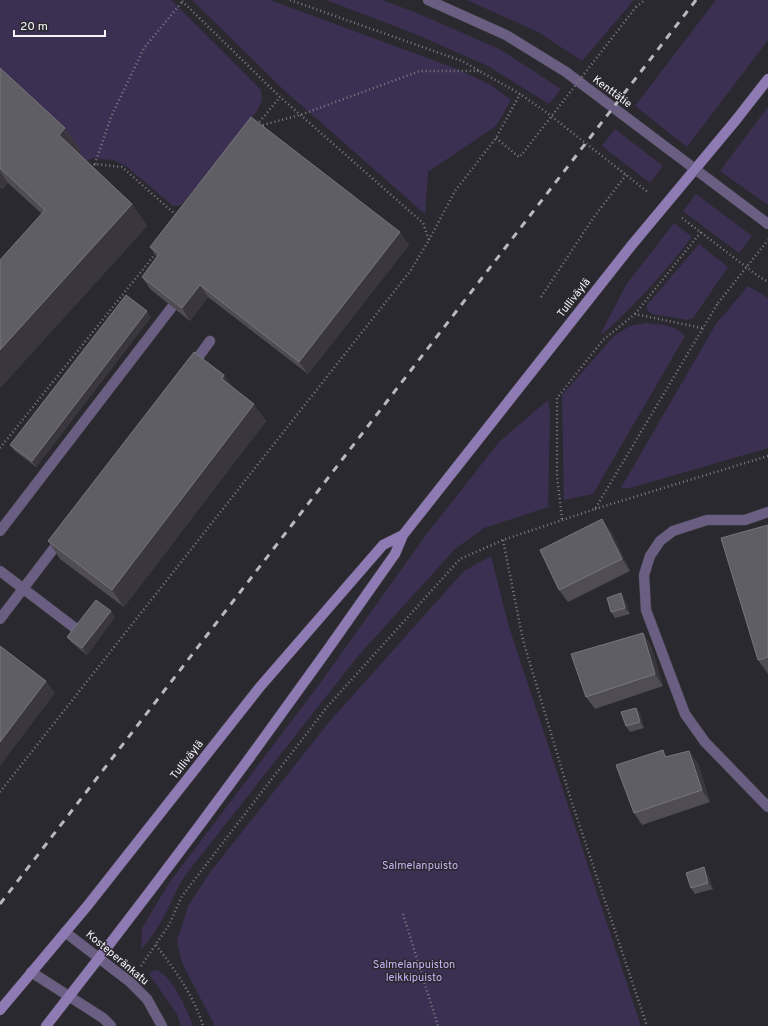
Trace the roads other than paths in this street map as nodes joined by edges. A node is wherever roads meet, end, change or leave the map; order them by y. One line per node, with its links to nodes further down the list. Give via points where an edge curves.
1 (428, 0): 3 (street, Kenttätie, via 506,35 566,72)
2 (768, 79): 10 (main road, Tulliväylä, bridge, via 631,246)
3 (768, 224)
4 (172, 307): 8 (street)
5 (210, 341): 6 (street)
6 (186, 373)
7 (768, 512): 15 (street, via 745,520 707,520 674,531 660,541 650,556 644,575 646,610 685,714 705,742)
8 (0, 531)
9 (66, 532): 12 (street)
10 (403, 535): 16 (main road, Tulliväylä, via 383,545 259,688); 17 (main road, Tulliväylä, via 395,554 307,681)
11 (0, 571): 12 (street)
12 (24, 589): 13 (street); 14 (street)
13 (0, 619)
14 (75, 628)
15 (768, 807)
16 (65, 932): 17 (street, Kosteperänkatu); 18 (main road, Tulliväylä)
17 (100, 958): 19 (main road, Tulliväylä); 23 (street, Kosteperänkatu, via 147,999)
18 (32, 972): 19 (street); 20 (main road, Tulliväylä)
19 (69, 997): 21 (main road, Tulliväylä); 22 (street, via 103,1018)
20 (0, 1010)
21 (46, 1026)
22 (111, 1026)
23 (162, 1026)

